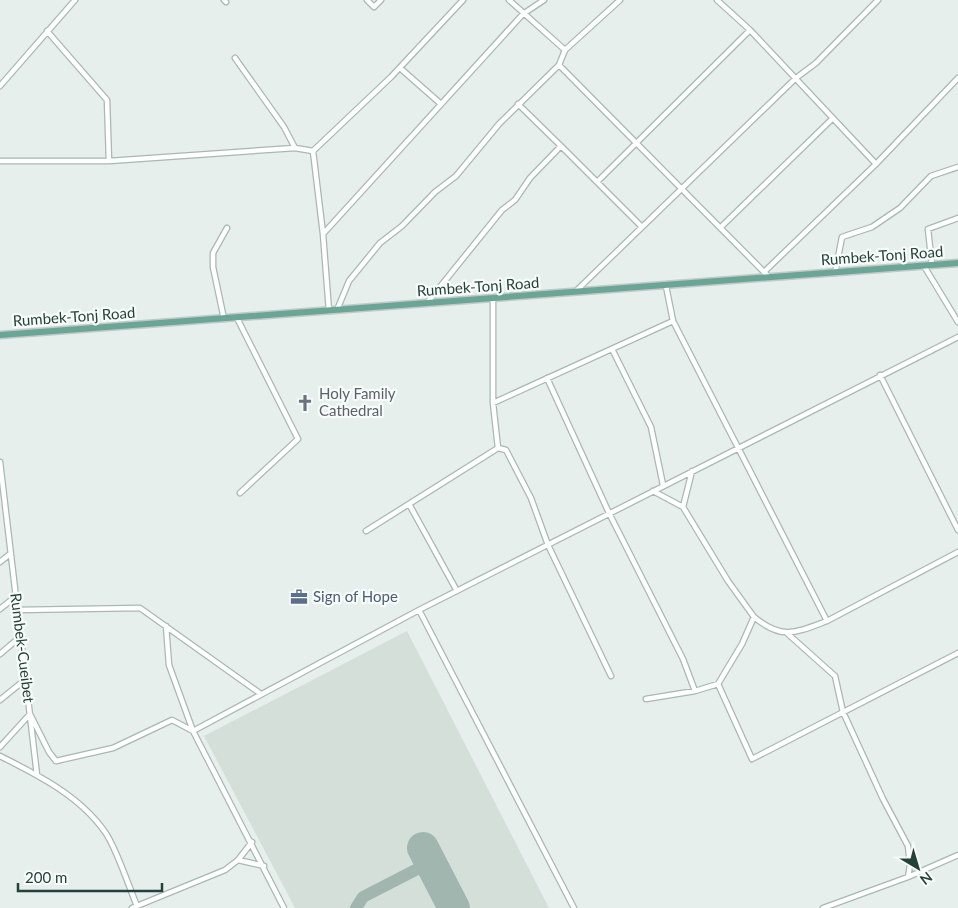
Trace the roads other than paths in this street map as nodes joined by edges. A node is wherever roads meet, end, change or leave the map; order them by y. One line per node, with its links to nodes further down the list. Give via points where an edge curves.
1 (74, 0): 12 (street)
2 (367, 0): 3 (street, via 374,7)
3 (381, 0)
4 (462, 0): 16 (street)
5 (508, 0): 10 (street)
6 (544, 0): 10 (street)
7 (620, 0): 13 (street)
8 (717, 0): 11 (street)
9 (878, 0): 17 (street, via 816,63)
10 (523, 14): 13 (street); 20 (street)
11 (750, 30): 17 (street); 23 (street)
12 (47, 31): 19 (street); 28 (street, via 107,100)
13 (565, 50): 15 (street)
14 (235, 58): 25 (street)
15 (559, 65): 21 (street); 23 (street)
16 (400, 68): 20 (street); 26 (street)
17 (796, 78): 22 (street); 32 (street)
18 (958, 78): 29 (street)
19 (0, 86)
20 (441, 104): 37 (street)
21 (518, 104): 24 (street); 48 (street, via 456,176 380,243 349,281)
22 (832, 120): 29 (street); 35 (street)
23 (637, 142): 31 (street); 32 (street)
24 (561, 146): 31 (street); 47 (street, via 530,178 515,200 502,210)
25 (295, 148): 26 (street); 28 (street)
26 (313, 152): 37 (street)
27 (0, 161): 28 (street)
28 (110, 161)
29 (876, 164): 41 (street)
30 (958, 167): 42 (street, via 931,176 900,208 872,227 842,238)
31 (597, 182): 34 (street)
32 (682, 187): 34 (street); 35 (street)
33 (958, 218): 39 (street, via 928,229)
34 (642, 227): 45 (street)
35 (721, 227): 41 (street)
36 (227, 228): 51 (street, via 213,252)
37 (323, 234): 49 (street)
38 (958, 263): 39 (main road, Rumbek-Tonj Road)
39 (932, 265): 40 (main road, Rumbek-Tonj Road)
40 (924, 266): 42 (main road, Rumbek-Tonj Road); 53 (street)
41 (764, 272): 43 (street)
42 (835, 272): 43 (main road, Rumbek-Tonj Road)
43 (770, 278): 44 (main road, Rumbek-Tonj Road)
44 (666, 286): 45 (main road, Rumbek-Tonj Road); 52 (street)
45 (575, 292): 46 (main road, Rumbek-Tonj Road)
46 (493, 298): 47 (main road, Rumbek-Tonj Road); 59 (street)
47 (427, 303): 48 (main road, Rumbek-Tonj Road)
48 (337, 310): 49 (main road, Rumbek-Tonj Road)
49 (329, 311): 50 (main road, Rumbek-Tonj Road)
50 (237, 318): 51 (main road, Rumbek-Tonj Road); 66 (street, via 298,440)
51 (224, 319): 54 (main road, Rumbek-Tonj Road)
52 (673, 321): 56 (street); 60 (street)
53 (958, 322)
54 (0, 335)
55 (958, 337): 57 (street)
56 (612, 349): 58 (street); 64 (street, via 651,428)
57 (880, 375): 60 (street); 72 (street)
58 (547, 378): 59 (street); 71 (street)
59 (493, 404): 61 (street)
60 (740, 447): 63 (street); 84 (street)
61 (498, 448): 67 (street); 74 (street, via 506,450 531,498)
62 (0, 463): 69 (street, Rumbek-Cueibet)
63 (692, 471): 64 (street); 68 (street)
64 (663, 485): 65 (street)
65 (653, 491): 68 (street); 71 (street)
66 (240, 493)
67 (409, 504): 73 (street); 78 (street)
68 (683, 507): 83 (street)
69 (5, 508): 70 (street); 76 (street, Rumbek-Cueibet)
70 (0, 512)
71 (610, 513): 74 (street); 93 (street, via 670,632)
72 (958, 530)
73 (366, 531)
74 (548, 544): 78 (street); 90 (street)
75 (958, 552): 84 (street)
76 (10, 554): 77 (street); 79 (street, Rumbek-Cueibet)
77 (0, 562)
78 (457, 591): 82 (street)
79 (15, 596): 80 (street); 81 (street, Rumbek-Cueibet)
80 (0, 609)
81 (17, 610): 85 (street, via 140,608); 87 (street, Rumbek-Cueibet)
82 (419, 610): 94 (street); 110 (street)
83 (754, 617): 86 (street, via 768,628); 92 (street)
84 (827, 621): 86 (street)
85 (166, 626): 94 (street); 99 (street, via 169,665)
86 (788, 634): 97 (street, via 834,676)
87 (20, 636): 89 (street); 91 (street, Rumbek-Cueibet)
88 (958, 653): 97 (street)
89 (0, 654)
90 (611, 676)
91 (26, 679): 96 (street); 98 (street, Rumbek-Cueibet)
92 (718, 684): 93 (street); 97 (street, via 752,759)
93 (695, 691): 95 (street)
94 (261, 694): 99 (street)
95 (646, 699)
96 (0, 700)
97 (843, 712): 107 (street, via 908,846)
98 (30, 714): 99 (street, via 56,760 113,748 172,720); 100 (street); 102 (street, Rumbek-Cueibet)
99 (193, 731): 103 (street)
100 (0, 747)
101 (0, 756): 102 (street)
102 (37, 775): 108 (street, via 72,798 106,832)
103 (252, 842): 105 (street); 106 (street)
104 (958, 855): 107 (street)
105 (238, 860): 106 (street); 108 (street, via 225,870)
106 (264, 866): 109 (street)
107 (908, 877): 111 (street)
108 (134, 907)
109 (284, 908)
110 (574, 908)
111 (823, 908)

